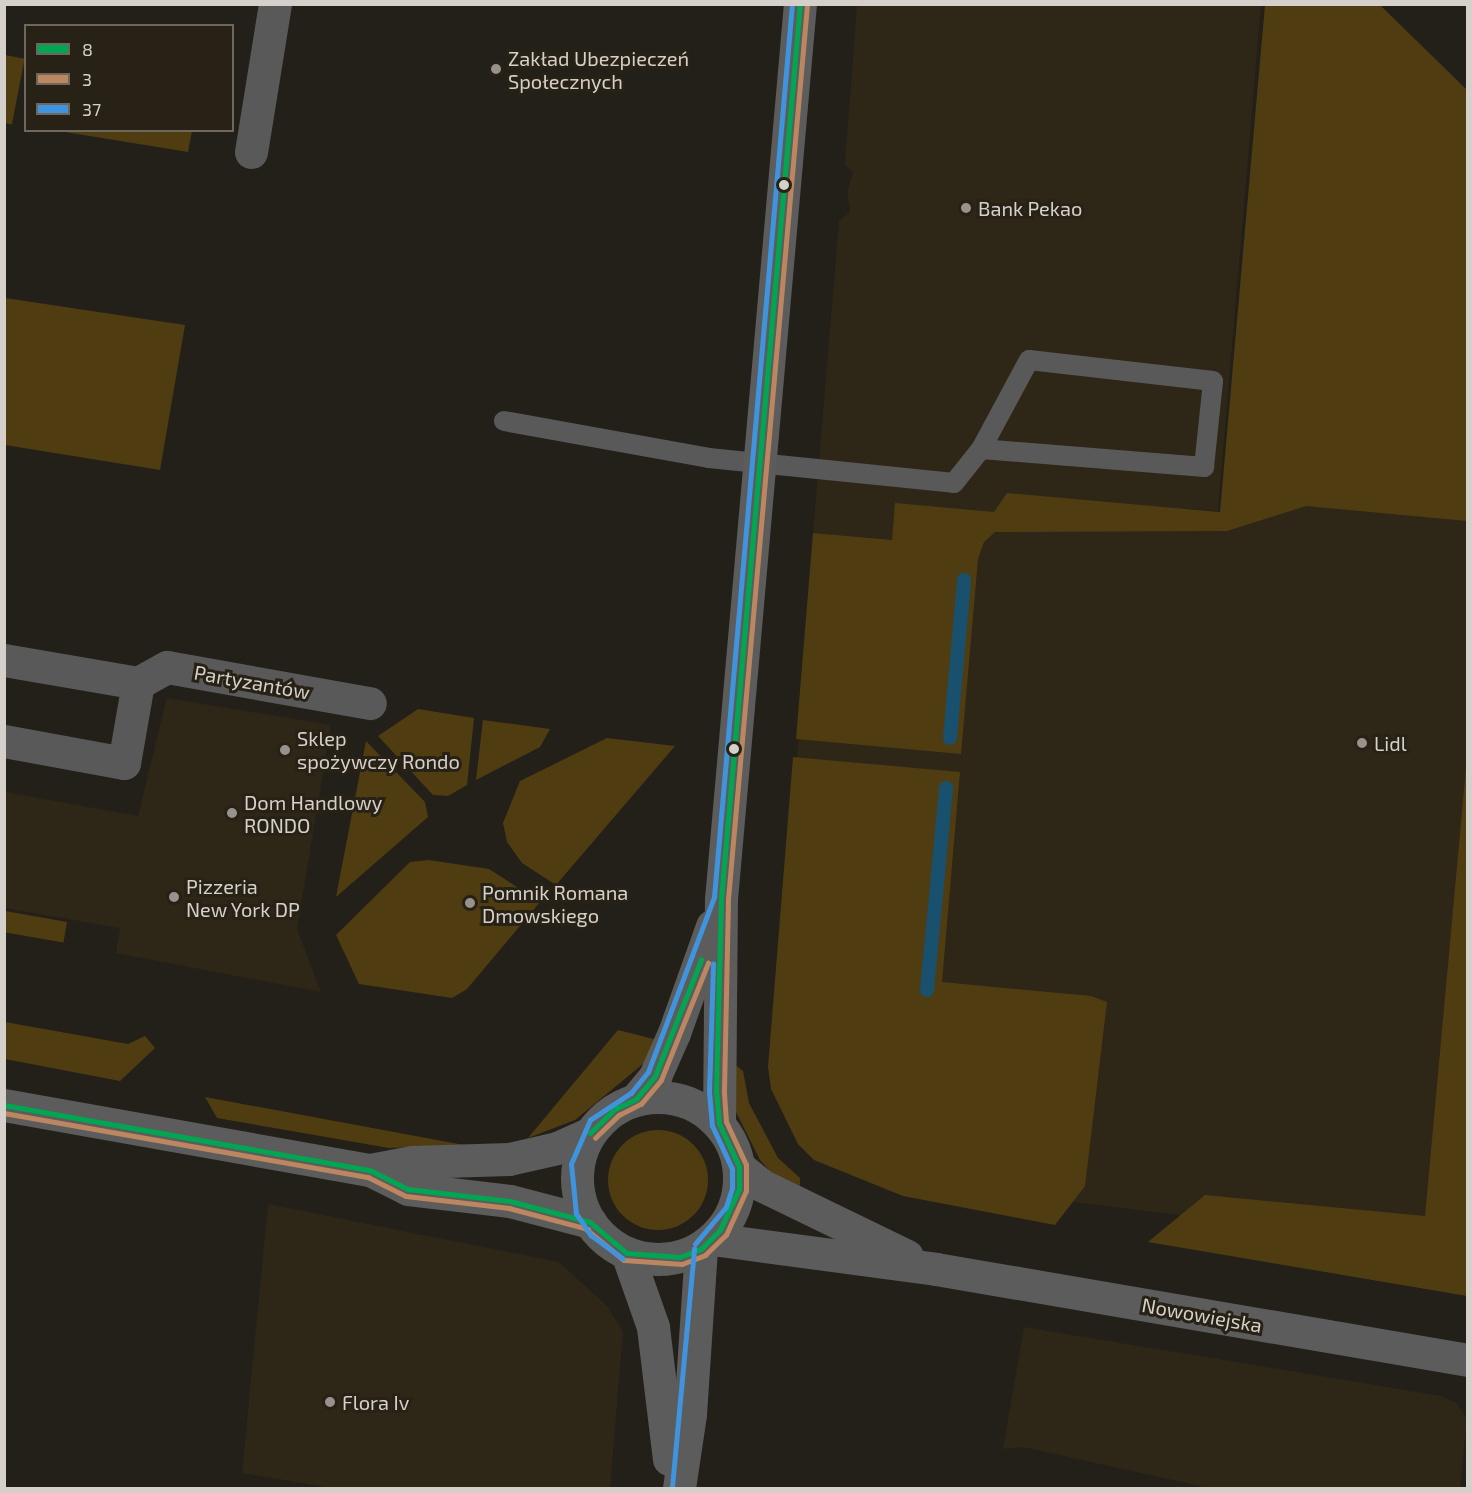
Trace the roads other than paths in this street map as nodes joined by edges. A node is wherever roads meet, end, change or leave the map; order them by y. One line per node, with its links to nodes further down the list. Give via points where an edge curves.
1 (275, 4): 3 (street)
2 (800, 4): 6 (main road)
3 (251, 152)
4 (504, 422): 6 (lane)
5 (981, 448): 5 (lane, via 1204,467 1213,381 1029,360); 6 (lane, via 954,483)
6 (760, 465): 11 (main road)
7 (4, 660): 8 (street)
8 (138, 683): 9 (street, Partyzantów, via 167,667); 10 (street, via 124,763)
9 (370, 703)
10 (4, 741)
11 (722, 899): 12 (main road, via 674,1033 654,1076); 16 (main road)
12 (636, 1099): 16 (main road, via 682,1100); 17 (main road, via 615,1109)
13 (4, 1105): 14 (main road)
14 (45, 1113): 15 (street); 19 (main road)
15 (4, 1120)
16 (719, 1124): 18 (main road)
17 (590, 1133): 19 (main road, via 557,1148 509,1159 412,1162); 20 (main road, via 578,1165 577,1189)
18 (739, 1167): 21 (main road, via 733,1211); 23 (main road, Nowowiejska, via 778,1194)
19 (370, 1170): 20 (main road, via 408,1189 522,1203)
20 (590, 1222): 22 (main road)
21 (706, 1244): 22 (main road, via 660,1260); 23 (main road, Nowowiejska); 26 (main road)
22 (627, 1253): 25 (main road, via 653,1328)
23 (936, 1269): 24 (main road, Nowowiejska)
24 (1467, 1360)
25 (671, 1488)
26 (679, 1488)

